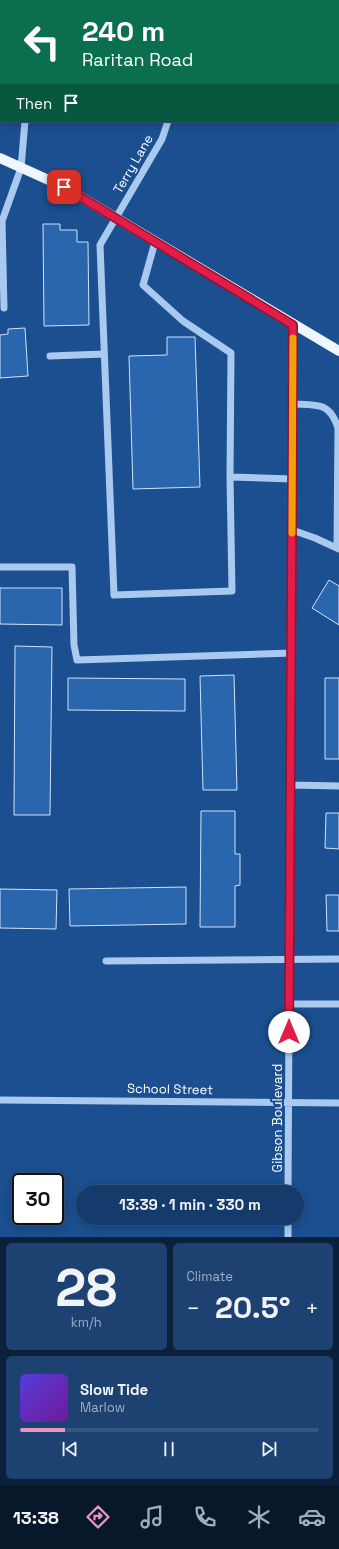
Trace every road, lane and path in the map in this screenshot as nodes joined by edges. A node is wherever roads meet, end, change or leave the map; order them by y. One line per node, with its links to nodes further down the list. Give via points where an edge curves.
1 (25, 122): 4 (street)
2 (168, 122): 5 (street, Terry Lane, via 162,139)
3 (0, 158): 4 (main road)
4 (21, 168): 5 (main road, via 64,187); 7 (street, via 2,221)
5 (116, 218): 6 (main road); 10 (street, Terry Lane, via 100,245)
6 (155, 242): 8 (main road); 13 (street, via 143,285 183,322 231,353)
7 (4, 308)
8 (293, 325): 9 (main road); 12 (street, Gibson Boulevard)
9 (339, 351)
10 (104, 354): 11 (street); 13 (street, Terry Lane, via 114,595 232,591)
11 (50, 356)
12 (293, 404): 14 (street, Gibson Boulevard); 16 (street, via 327,409 337,423)
13 (230, 477): 14 (street)
14 (292, 479): 15 (street, Gibson Boulevard)
15 (292, 530): 16 (street); 18 (street, Gibson Boulevard)
16 (338, 549)
17 (0, 567): 18 (street, via 72,567 74,645 77,660)
18 (292, 653): 19 (street, Gibson Boulevard)
19 (291, 785): 20 (street); 21 (street, Gibson Boulevard)
20 (339, 786)
21 (290, 958): 22 (street); 23 (street); 24 (street, Gibson Boulevard)
22 (339, 959)
23 (106, 960)
24 (289, 1004): 25 (street); 27 (street, Gibson Boulevard)
25 (339, 1004)
26 (0, 1100): 27 (street, School Street)
27 (289, 1102): 28 (street, School Street); 29 (street, Gibson Boulevard)
28 (339, 1103)
29 (288, 1185)
30 (288, 1225): 31 (street)
31 (288, 1237)

